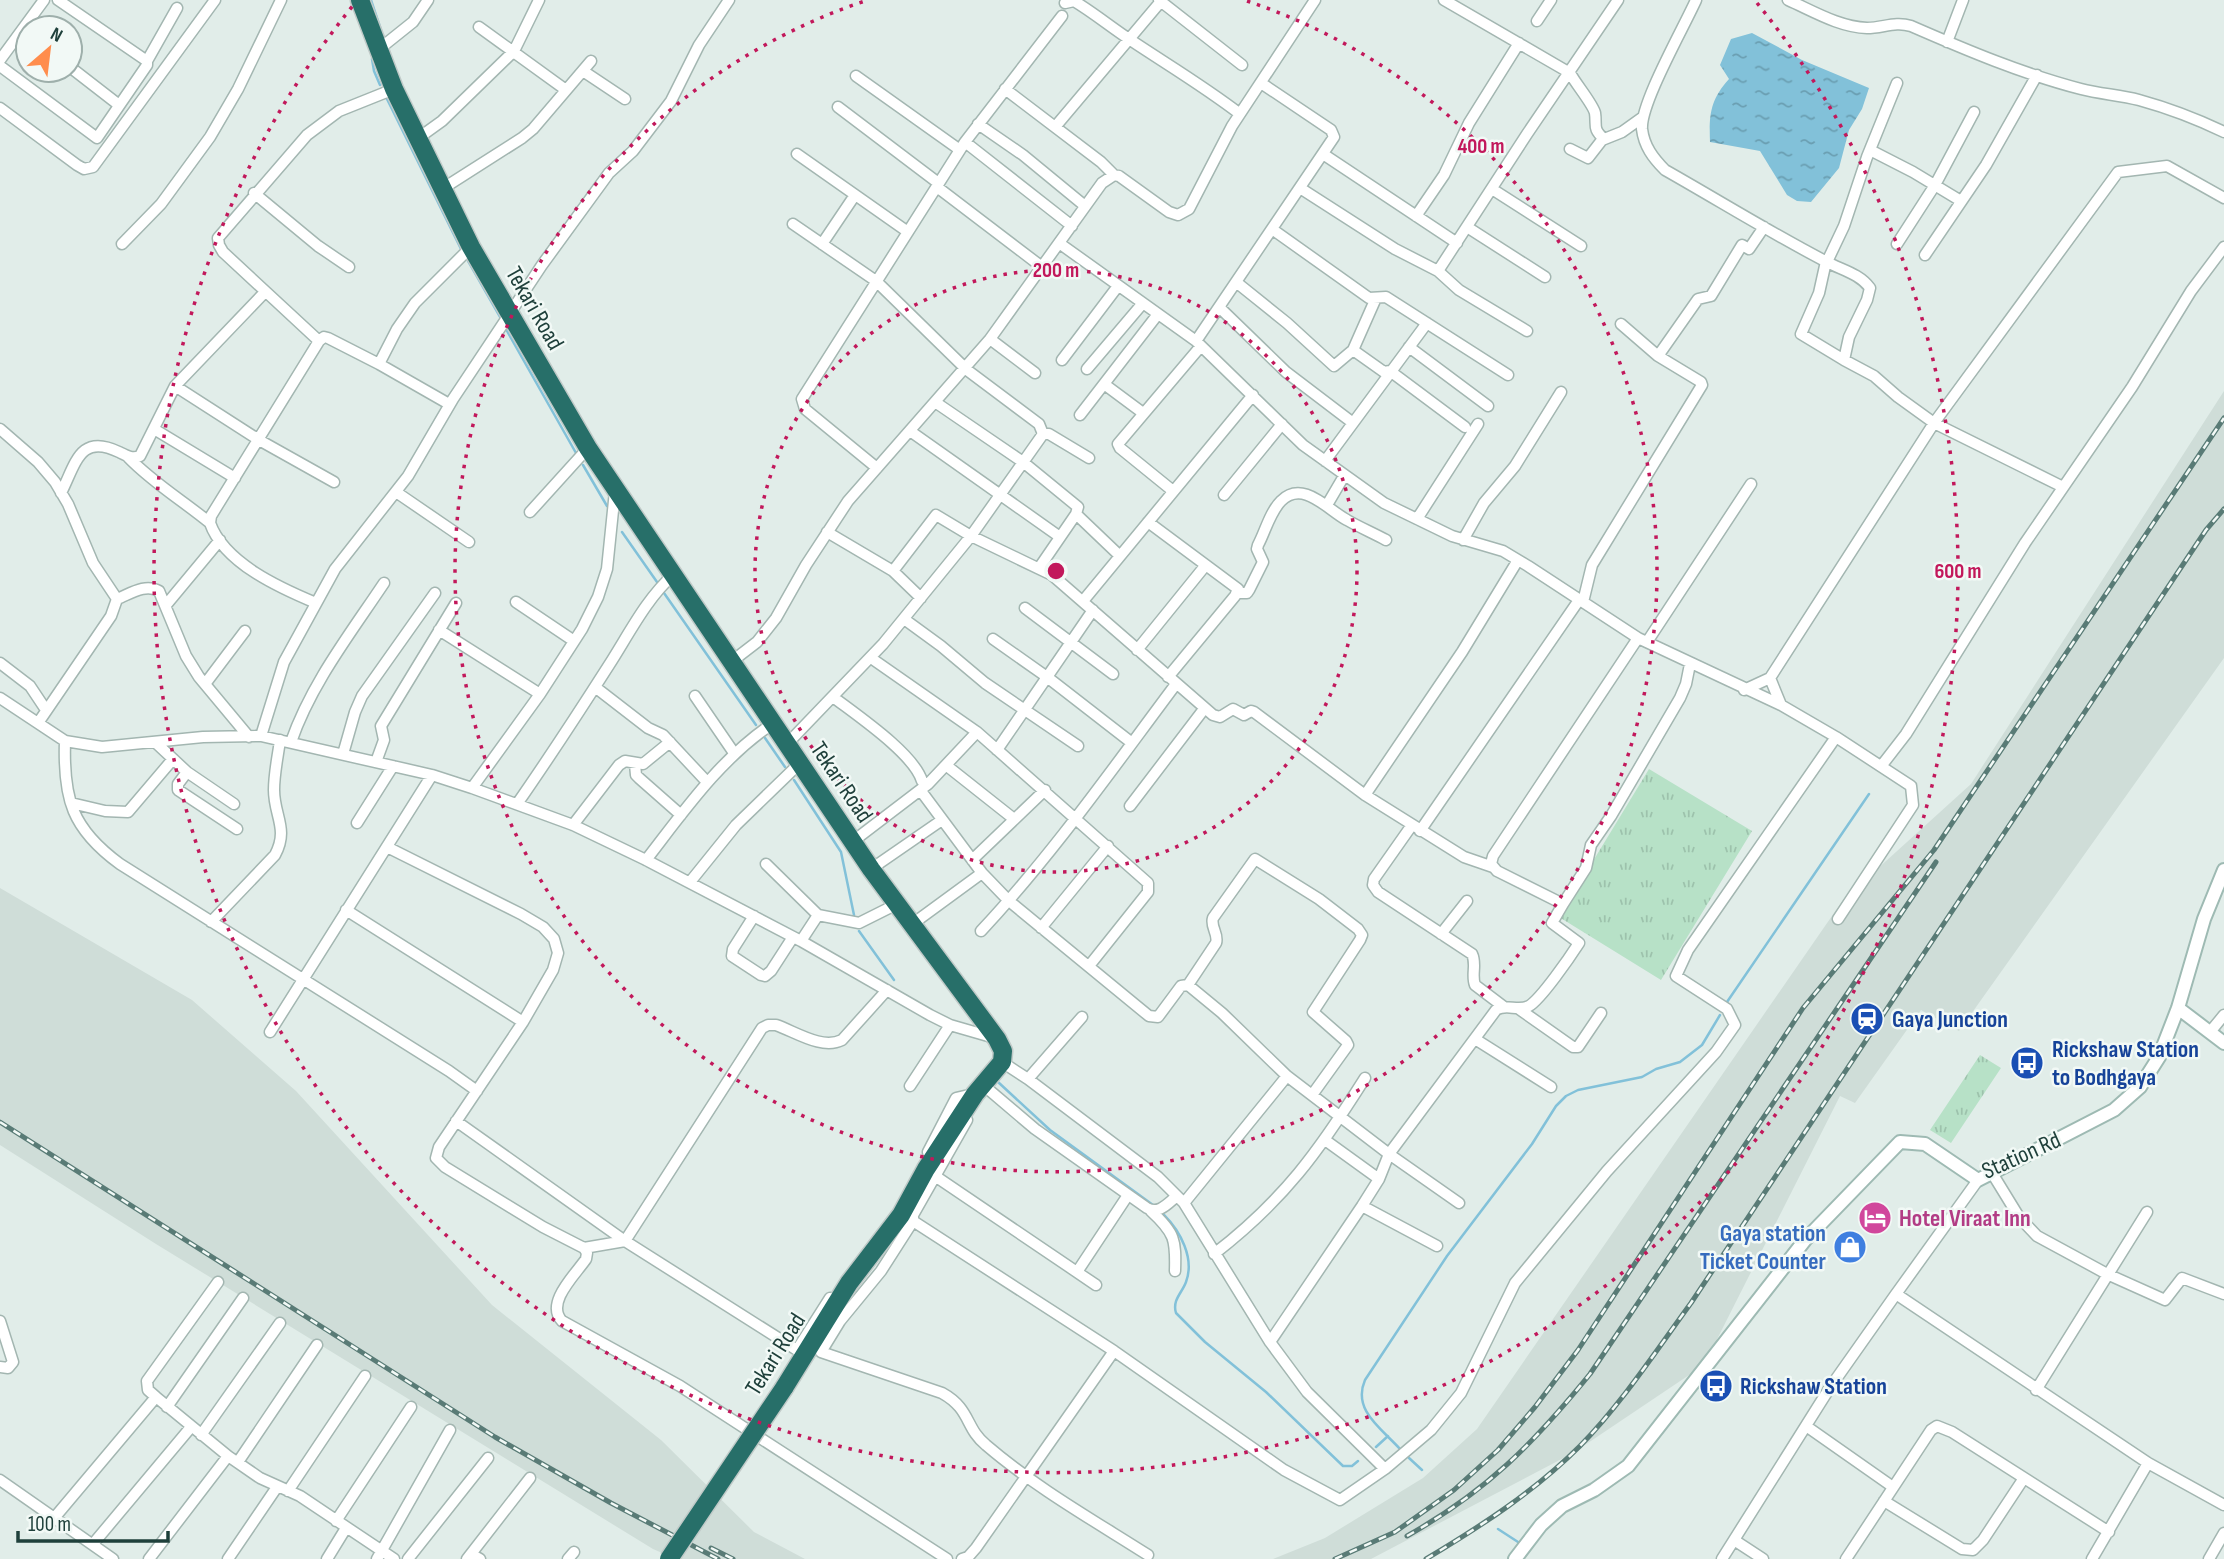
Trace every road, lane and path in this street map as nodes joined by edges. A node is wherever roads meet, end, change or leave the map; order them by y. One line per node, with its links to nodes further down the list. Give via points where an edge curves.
1 (58, 0): 29 (street)
2 (281, 0): 78 (street, via 210,137 161,204)
3 (360, 0): 26 (highway, Tekari Road)
4 (428, 0): 26 (street, via 413,22)
5 (539, 0): 27 (street)
6 (729, 0): 99 (street, via 699,45 671,101 633,151 609,173)
7 (1160, 0): 22 (street); 31 (street)
8 (1315, 0): 38 (street)
9 (1444, 0): 17 (street)
10 (1551, 0): 20 (street)
11 (1618, 0): 34 (street)
12 (1696, 0): 49 (street)
13 (1963, 0): 23 (street)
14 (211, 1): 46 (street, via 93,167 77,165)
15 (1793, 1): 23 (street, via 1846,25 1868,28 1902,23)
16 (1065, 3): 22 (street, via 1074,1)
17 (1457, 4): 24 (street)
18 (177, 8): 29 (street)
19 (1062, 16): 41 (street)
20 (1537, 21)
21 (479, 27): 27 (street)
22 (1129, 39): 48 (street); 51 (street)
23 (1947, 42): 35 (street)
24 (1519, 43): 34 (street); 71 (street)
25 (14, 44): 28 (street)
26 (378, 50): 40 (highway, Tekari Road)
27 (514, 51): 42 (street); 53 (street)
28 (0, 60)
29 (147, 61): 44 (street)
30 (591, 61): 33 (street)
31 (1242, 65)
32 (0, 66): 44 (street, via 97,138)
33 (583, 71): 42 (street); 43 (street)
34 (1570, 73): 54 (street, via 1591,105 1594,125); 65 (street)
35 (2037, 75): 52 (street, via 2150,103); 69 (street)
36 (856, 76): 55 (street)
37 (84, 78): 44 (street)
38 (1261, 83): 48 (street); 59 (street, via 1333,133)
39 (1897, 83): 57 (street)
40 (394, 89): 53 (highway, Tekari Road); 66 (street, via 322,122)
41 (1005, 89): 50 (street); 51 (street)
42 (566, 90): 64 (street, via 522,138)
43 (625, 99)
44 (119, 105)
45 (838, 107): 62 (street)
46 (0, 108)
47 (1974, 112): 61 (street)
48 (1240, 114): 60 (street, via 1183,213 1169,212)
49 (1643, 117): 54 (street); 74 (street, via 1645,141 1665,170)
50 (978, 124): 55 (street); 70 (street)
51 (1055, 127): 60 (street)
52 (2224, 132)
53 (417, 139): 64 (highway, Tekari Road)
54 (1604, 139): 56 (street, via 1588,158)
55 (963, 146): 62 (street); 73 (street)
56 (1570, 149)
57 (1870, 150): 61 (street); 87 (street, via 1844,226)
58 (797, 154): 67 (street)
59 (1323, 154): 63 (street); 71 (street)
60 (1114, 175): 70 (street)
61 (1935, 185): 69 (street); 82 (street)
62 (937, 187): 77 (street); 88 (street)
63 (1300, 188): 76 (street); 90 (street, via 1404,255)
64 (442, 189): 84 (highway, Tekari Road)
65 (1492, 189): 75 (street); 83 (street)
66 (254, 193): 89 (street); 95 (street, via 218,241 223,252)
67 (855, 195): 77 (street); 81 (street)
68 (2224, 198): 128 (street, via 2167,166 2118,172)
69 (1961, 201): 86 (street)
70 (1085, 206): 73 (street)
71 (1416, 216): 80 (street)
72 (793, 224): 81 (street)
73 (1072, 226): 79 (street)
74 (1764, 226): 87 (street); 109 (street, via 1749,249 1742,245 1711,296 1698,299)
75 (1467, 227): 80 (street); 91 (street)
76 (1272, 229): 93 (street); 96 (street, via 1369,298)
77 (908, 232): 92 (street)
78 (122, 243)
79 (1059, 243): 88 (street); 94 (street)
80 (1457, 243): 90 (street)
81 (822, 244): 92 (street)
82 (1897, 244)
83 (1581, 246)
84 (471, 247): 99 (highway, Tekari Road); 112 (street, via 415,303)
85 (2224, 247): 147 (street)
86 (1925, 255)
87 (1826, 262): 111 (street, via 1819,293 1801,334); 111 (street, via 1864,279 1870,288)
88 (1042, 267): 104 (street)
89 (349, 268)
90 (1438, 271): 103 (street, via 1459,290)
91 (1545, 277)
92 (876, 281): 113 (street); 142 (street, via 805,392 802,405)
93 (1236, 282): 98 (street); 108 (street, via 1329,364 1334,366)
94 (1118, 286): 97 (street); 110 (street)
95 (265, 292): 105 (street); 119 (street)
96 (1376, 298): 101 (street, via 1386,296); 108 (street)
97 (1143, 303): 100 (street); 114 (street)
98 (1219, 307): 106 (street); 127 (street, via 1286,372)
99 (510, 312): 123 (street); 137 (highway, Tekari Road)
100 (1158, 314): 106 (street); 118 (street)
101 (1427, 323): 107 (street); 117 (street)
102 (1621, 324): 109 (street)
103 (1527, 331)
104 (989, 339): 113 (street); 116 (street)
105 (319, 341): 112 (street, via 328,338); 136 (street)
106 (1199, 344): 121 (street); 125 (street)
107 (1409, 347): 115 (street); 124 (street)
108 (1353, 350): 115 (street, via 1384,372)
109 (1658, 356): 179 (street, via 1702,386 1592,565)
110 (1062, 360)
111 (1844, 360): 128 (street, via 1874,376)
112 (379, 364): 123 (street)
113 (965, 367): 122 (street); 135 (street, via 1039,425)
114 (1087, 369)
115 (1391, 371): 127 (street); 131 (street)
116 (1035, 373)
117 (1508, 375)
118 (1104, 384): 125 (street); 126 (street)
119 (175, 386): 133 (street); 136 (street)
120 (1561, 392): 165 (street, via 1515,467 1483,503)
121 (1253, 395): 129 (street); 149 (street)
122 (935, 402): 134 (street); 141 (street)
123 (449, 404): 150 (street)
124 (1488, 406)
125 (1143, 413): 149 (street, via 1119,446)
126 (1080, 415)
127 (1353, 423): 140 (street)
128 (1934, 423): 147 (street); 200 (street)
129 (1282, 424): 140 (street); 153 (street)
130 (1478, 424): 157 (street)
131 (1465, 427)
132 (0, 429): 151 (street, via 38,462)
133 (154, 429): 138 (street, via 141,456); 144 (street)
134 (910, 430): 142 (street); 152 (street)
135 (1043, 433): 139 (street); 141 (street)
136 (259, 440): 144 (street); 145 (street)
137 (588, 448): 148 (highway, Tekari Road); 155 (street)
138 (128, 457): 151 (street, via 99,444 88,447); 159 (street)
139 (1089, 458)
140 (1325, 461): 143 (street)
141 (1023, 462): 152 (street); 156 (street, via 1077,506)
142 (877, 468): 160 (street)
143 (1344, 476): 154 (street); 157 (street)
144 (235, 478): 159 (street)
145 (334, 482)
146 (1751, 484): 191 (street)
147 (2063, 487): 233 (street)
148 (615, 490): 172 (highway, Tekari Road); 190 (street, via 607,569 598,597)
149 (1173, 491): 158 (street)
150 (396, 492): 166 (street); 181 (street, via 335,569)
151 (61, 493): 177 (street, via 93,563)
152 (1000, 495): 161 (street); 162 (street)
153 (1224, 495)
154 (1327, 506): 164 (street); 175 (street, via 1302,494 1281,502 1257,547 1262,564 1248,592)
155 (530, 512)
156 (1076, 514): 162 (street); 167 (street)
157 (1417, 519): 165 (street)
158 (1148, 522): 167 (street); 169 (street)
159 (210, 523): 163 (street)
160 (827, 532): 171 (street); 195 (street, via 776,618 757,642)
161 (971, 536): 170 (street); 171 (street, via 936,515); 176 (street)
162 (1059, 537): 170 (street)
163 (220, 540): 181 (street, via 260,577); 183 (street)
164 (1386, 540)
165 (1463, 540): 168 (street)
166 (469, 542)
167 (1120, 556): 178 (street)
168 (1518, 560): 179 (street); 242 (street)
169 (1205, 566): 175 (street, via 1236,586); 193 (street)
170 (1039, 568): 178 (street)
171 (893, 571): 176 (street)
172 (674, 574): 195 (highway, Tekari Road); 203 (street, via 650,601)
173 (384, 583): 221 (street)
174 (435, 593): 228 (street, via 362,696)
175 (1237, 593): 201 (street)
176 (921, 598): 186 (street)
177 (117, 600): 183 (street, via 149,587 159,591); 212 (street, via 111,616)
178 (1083, 601): 185 (street)
179 (1581, 601): 191 (street); 253 (street)
180 (516, 602): 190 (street)
181 (316, 603): 216 (street, via 284,662)
182 (456, 603): 187 (street)
183 (166, 605): 202 (street, via 186,656)
184 (1025, 608): 192 (street)
185 (1093, 610): 192 (street); 193 (street)
186 (904, 619): 194 (street); 210 (street)
187 (439, 630): 205 (street); 230 (street, via 381,726 384,740)
188 (245, 631): 202 (street)
189 (993, 639): 199 (street)
190 (574, 640): 205 (street)
191 (1642, 640): 197 (street); 261 (street, via 1493,856)
192 (1070, 643): 198 (street); 199 (street)
193 (1137, 650): 201 (street)
194 (871, 657): 207 (street); 215 (street)
195 (731, 662): 214 (highway, Tekari Road)
196 (0, 663): 212 (street, via 30,686)
197 (1690, 664): 204 (street); 269 (street, via 1680,698 1591,845 1586,868)
198 (1113, 674)
199 (1047, 677): 210 (street); 223 (street)
200 (1770, 678): 204 (street); 209 (street)
201 (1172, 680): 211 (street); 223 (street)
202 (205, 684): 217 (street)
203 (595, 687): 222 (street); 245 (street)
204 (1744, 690): 209 (street)
205 (540, 694): 239 (street)
206 (695, 696): 227 (street)
207 (833, 697): 224 (street); 240 (street, via 918,768)
208 (0, 698): 213 (street)
209 (1781, 705): 218 (street)
210 (1025, 709): 225 (street); 226 (street)
211 (1204, 709): 242 (street, via 1220,717 1231,709 1244,715 1254,712); 246 (street)
212 (46, 710): 213 (street)
213 (38, 723): 219 (street)
214 (772, 724): 224 (highway, Tekari Road); 227 (street)
215 (977, 732): 226 (street); 235 (street)
216 (261, 736): 217 (street); 221 (street)
217 (249, 737): 220 (street)
218 (1836, 737): 233 (street); 352 (street, via 1688,950 1676,976 1727,1009 1735,1025 1516,1283 1461,1393 1432,1430)
219 (65, 741): 220 (street, via 102,747); 243 (street, via 64,773)
220 (155, 741): 229 (street)
221 (285, 741): 228 (street); 274 (street, via 274,790 280,845)
222 (670, 742): 232 (street, via 645,762); 238 (street)
223 (1132, 743): 250 (street)
224 (787, 744): 231 (highway, Tekari Road)
225 (1078, 746)
226 (997, 750): 241 (street)
227 (734, 752): 238 (street)
228 (343, 754): 230 (street)
229 (173, 759): 236 (street); 243 (street, via 128,813)
230 (376, 762): 234 (street)
231 (800, 763): 255 (highway, Tekari Road); 265 (street, via 736,825)
232 (635, 764): 247 (street, via 636,775); 252 (street, via 625,761 619,765)
233 (1882, 765): 273 (street, via 1911,786 1913,805)
234 (393, 766): 237 (street); 251 (street)
235 (947, 766): 240 (street); 248 (street)
236 (187, 772): 244 (street); 254 (street, via 178,790)
237 (432, 775): 239 (street); 257 (street)
238 (707, 782): 247 (street)
239 (472, 788): 245 (street)
240 (925, 788): 249 (street); 255 (street)
241 (1045, 790): 248 (street); 250 (street)
242 (1365, 795): 253 (street)
243 (71, 803): 274 (street, via 82,829 97,847)
244 (234, 804)
245 (517, 804): 252 (street)
246 (1130, 806)
247 (681, 815): 258 (street)
248 (1014, 819): 259 (street)
249 (942, 820): 259 (street); 262 (street)
250 (1076, 820): 256 (street); 266 (street)
251 (357, 822)
252 (573, 825): 258 (street)
253 (1416, 828): 261 (street, via 1464,857); 278 (street, via 1373,885)
254 (237, 829)
255 (852, 842): 262 (highway, Tekari Road)
256 (1108, 846): 276 (street); 280 (street, via 1149,887)
257 (387, 847): 270 (street); 290 (street, via 521,914 554,939 558,953 553,970)
258 (646, 860): 265 (street)
259 (972, 860): 264 (street)
260 (766, 864): 271 (street)
261 (1493, 867): 269 (street)
262 (871, 869): 268 (highway, Tekari Road)
263 (2224, 870): 285 (street, Station Rd)
264 (982, 873): 266 (street); 275 (street)
265 (690, 882): 272 (street)
266 (1009, 901): 276 (street); 277 (street)
267 (1467, 901): 278 (street)
268 (897, 904): 271 (street, via 859,923); 275 (highway, Tekari Road)
269 (1563, 904): 286 (street, via 1552,923 1579,943 1533,1004)
270 (346, 909): 281 (street); 290 (street)
271 (818, 915): 279 (street)
272 (754, 916): 279 (street); 279 (street, via 732,956 761,975 771,971)
273 (1838, 919)
274 (211, 922): 281 (street)
275 (911, 925): 294 (highway, Tekari Road)
276 (1041, 928): 280 (street)
277 (981, 931)
278 (1441, 934): 284 (street, via 1472,954 1475,985)
279 (797, 939): 283 (street)
280 (1089, 967): 282 (street, via 1152,1018)
281 (303, 980): 292 (street); 304 (street)
282 (1188, 985): 298 (street); 305 (street, via 1216,943 1212,922 1216,914 1255,859 1358,929 1360,940 1313,1012 1348,1045)
283 (890, 993): 291 (street); 321 (street, via 834,1044 776,1025 762,1028)
284 (1504, 1007): 286 (street); 295 (street, via 1496,1010)
285 (2178, 1008): 293 (street); 310 (street, Station Rd, via 2158,1058 2131,1097 2091,1123)
286 (1518, 1009): 287 (street, via 1578,1047)
287 (1601, 1013)
288 (2224, 1015): 293 (street)
289 (1082, 1017): 300 (street)
290 (523, 1022): 304 (street)
291 (950, 1025): 294 (street); 301 (street)
292 (270, 1032)
293 (2210, 1032): 296 (street)
294 (997, 1039): 297 (highway, Tekari Road)
295 (1475, 1039): 302 (street); 309 (street)
296 (2224, 1043)
297 (1002, 1062): 300 (street); 303 (highway, Tekari Road)
298 (1287, 1076): 305 (street); 315 (street)
299 (1365, 1078): 306 (street)
300 (1028, 1079): 315 (street, via 1158,1177)
301 (910, 1086)
302 (1550, 1087)
303 (978, 1089): 311 (street); 314 (street); 321 (street, via 956,1098 895,1213 797,1350); 378 (highway, Tekari Road, bridge, via 889,1234 849,1283)
304 (477, 1091): 307 (street)
305 (1312, 1095): 306 (street)
306 (1341, 1116): 308 (street); 309 (street)
307 (456, 1121): 321 (street); 323 (street, via 439,1147 439,1162)
308 (1325, 1140): 312 (street); 324 (street, via 1265,1213)
309 (1389, 1154): 312 (street); 316 (street)
310 (1992, 1173): 313 (street, Station Rd); 327 (street, via 2019,1217 2037,1236)
311 (935, 1177): 320 (street); 326 (street)
312 (1379, 1179): 317 (street)
313 (1978, 1180): 330 (street); 381 (street, Station Rd, via 1925,1144 1900,1142 1805,1240 1628,1466 1562,1506)
314 (1128, 1195): 318 (street); 326 (street)
315 (1180, 1200): 318 (street); 324 (street)
316 (1459, 1203)
317 (1363, 1206): 322 (street); 335 (street)
318 (1152, 1211): 325 (street, via 1172,1233)
319 (2147, 1212): 327 (street)
320 (913, 1221): 337 (street); 353 (street, via 821,1352 954,1400 985,1445)
321 (625, 1241): 323 (street)
322 (1437, 1246)
323 (584, 1248): 379 (street, via 586,1259 555,1307 562,1321 723,1412)
324 (1214, 1254): 335 (street)
325 (1175, 1271)
326 (1077, 1272): 329 (street)
327 (2107, 1274): 331 (street, via 2165,1300 2182,1278); 340 (street)
328 (218, 1282): 341 (street, via 147,1381 148,1390)
329 (1096, 1285)
330 (1896, 1294): 340 (street); 344 (street)
331 (2224, 1294)
332 (243, 1298): 342 (street)
333 (0, 1321): 338 (street, via 13,1362 8,1368)
334 (279, 1323): 347 (street)
335 (1269, 1342): 352 (street, via 1307,1392)
336 (317, 1345): 350 (street)
337 (1114, 1351): 352 (street, via 1284,1470 1340,1500); 353 (street)
338 (0, 1367)
339 (365, 1376): 359 (street)
340 (2036, 1390): 351 (street)
341 (156, 1397): 342 (street); 362 (street)
342 (167, 1407): 345 (street)
343 (411, 1407): 363 (street)
344 (1806, 1426): 358 (street); 367 (street)
345 (191, 1427): 347 (street); 368 (street)
346 (450, 1430): 369 (street)
347 (201, 1435): 348 (street)
348 (228, 1456): 350 (street); 373 (street)
349 (488, 1458): 377 (street)
350 (238, 1462): 357 (street)
351 (2148, 1463): 361 (street); 365 (street)
352 (1385, 1469)
353 (1026, 1476): 370 (street); 380 (street, via 975,1548)
354 (530, 1478): 371 (street)
355 (2024, 1478): 358 (street, via 1937,1426); 360 (street, via 1973,1550 1962,1549); 365 (street)
356 (0, 1480): 362 (street)
357 (277, 1487): 359 (street); 374 (street)
358 (1893, 1487): 360 (street)
359 (288, 1491): 363 (street)
360 (1884, 1501): 384 (street)
361 (2224, 1504)
362 (55, 1517): 368 (street)
363 (336, 1521): 364 (street)
364 (346, 1528): 369 (street); 375 (street)
365 (2109, 1532): 385 (street)
366 (2224, 1533): 386 (street)
367 (1734, 1540): 382 (street); 383 (street)
368 (93, 1544): 372 (street)
369 (379, 1555): 376 (street)
370 (1147, 1555)
371 (473, 1557)
372 (113, 1559)
373 (149, 1559)
374 (228, 1559)
375 (327, 1559)
376 (394, 1559)
377 (408, 1559)
378 (669, 1559)
379 (947, 1559)
380 (962, 1559)
381 (1515, 1559)
382 (1722, 1559)
383 (1763, 1559)
384 (1846, 1559)
385 (2092, 1559)
386 (2209, 1559)

